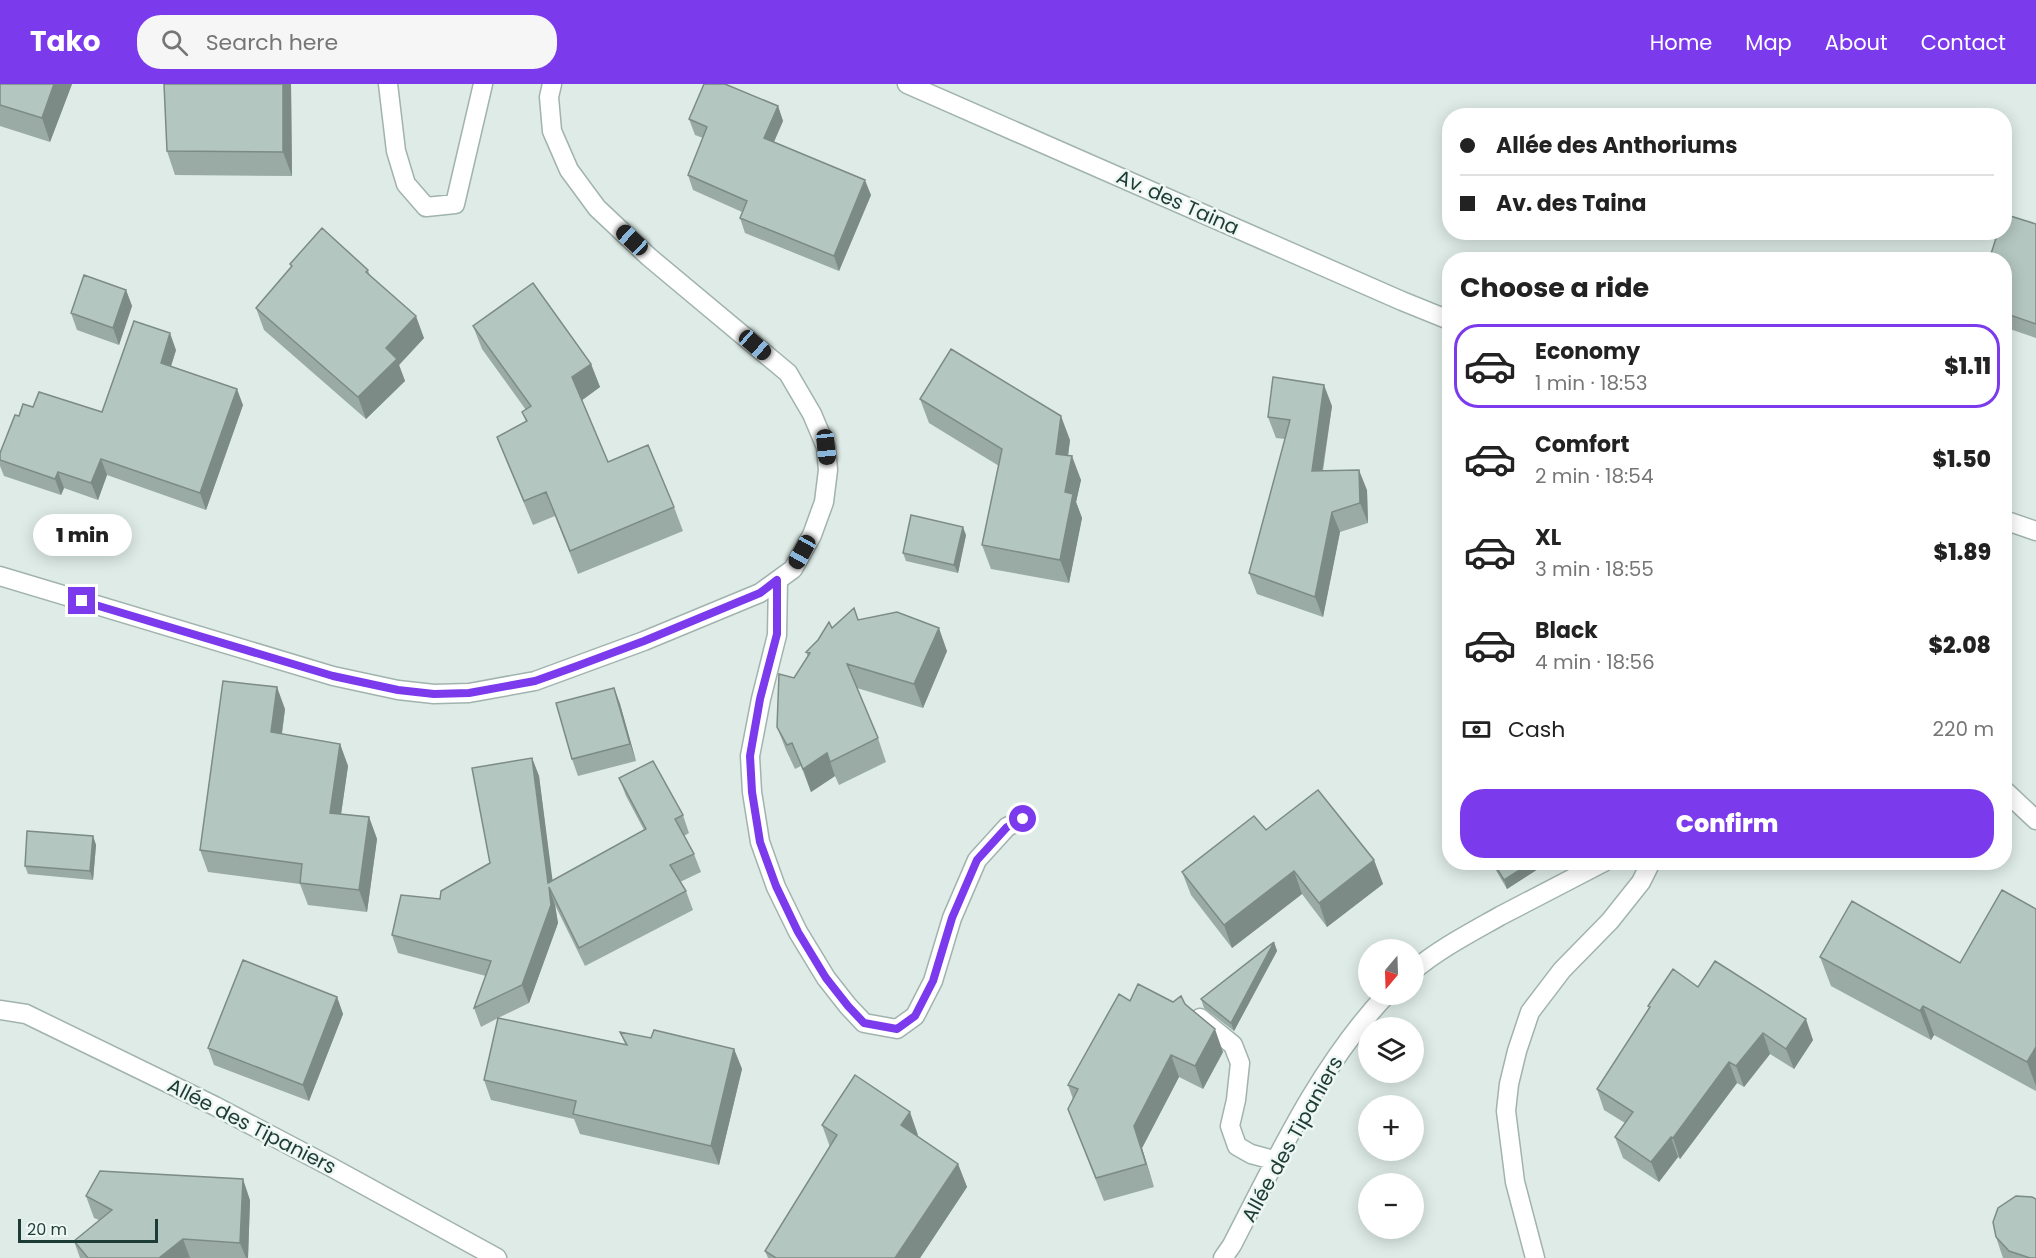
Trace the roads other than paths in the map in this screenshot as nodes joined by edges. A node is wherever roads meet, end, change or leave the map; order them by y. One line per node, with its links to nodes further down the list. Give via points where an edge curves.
1 (388, 84): 2 (street, via 396,152 406,184 426,207 455,204)
2 (483, 84)
3 (552, 84): 9 (street, via 552,131 569,170 597,208 788,373 812,414 826,447 824,502 793,569)
4 (908, 84): 5 (street, Av. des Taina)
5 (1442, 317)
6 (2012, 523): 7 (street)
7 (2036, 531)
8 (0, 576): 9 (street, via 333,676 434,694 469,693 535,681 760,593)
9 (777, 580): 11 (street, via 777,634 750,756 760,842 798,932 826,978 864,1023 897,1029 915,1016 933,981 952,918 977,860 1007,827)
10 (2012, 798): 12 (street)
11 (1023, 819)
12 (2036, 820)
13 (1588, 870): 15 (street)
14 (1647, 870): 22 (street, via 1610,921 1562,970 1530,1012 1517,1051 1506,1111 1515,1182)
15 (1424, 962)
16 (1377, 1005): 19 (street, Allée des Tipaniers, via 1329,1066)
17 (0, 1010): 20 (street, Allée des Tipaniers, via 26,1014 215,1106)
18 (1200, 1018): 19 (street, via 1233,1045 1240,1063 1230,1126 1237,1146)
19 (1277, 1161): 21 (street, Allée des Tipaniers)
20 (497, 1258)
21 (1223, 1258)
22 (1535, 1258)

